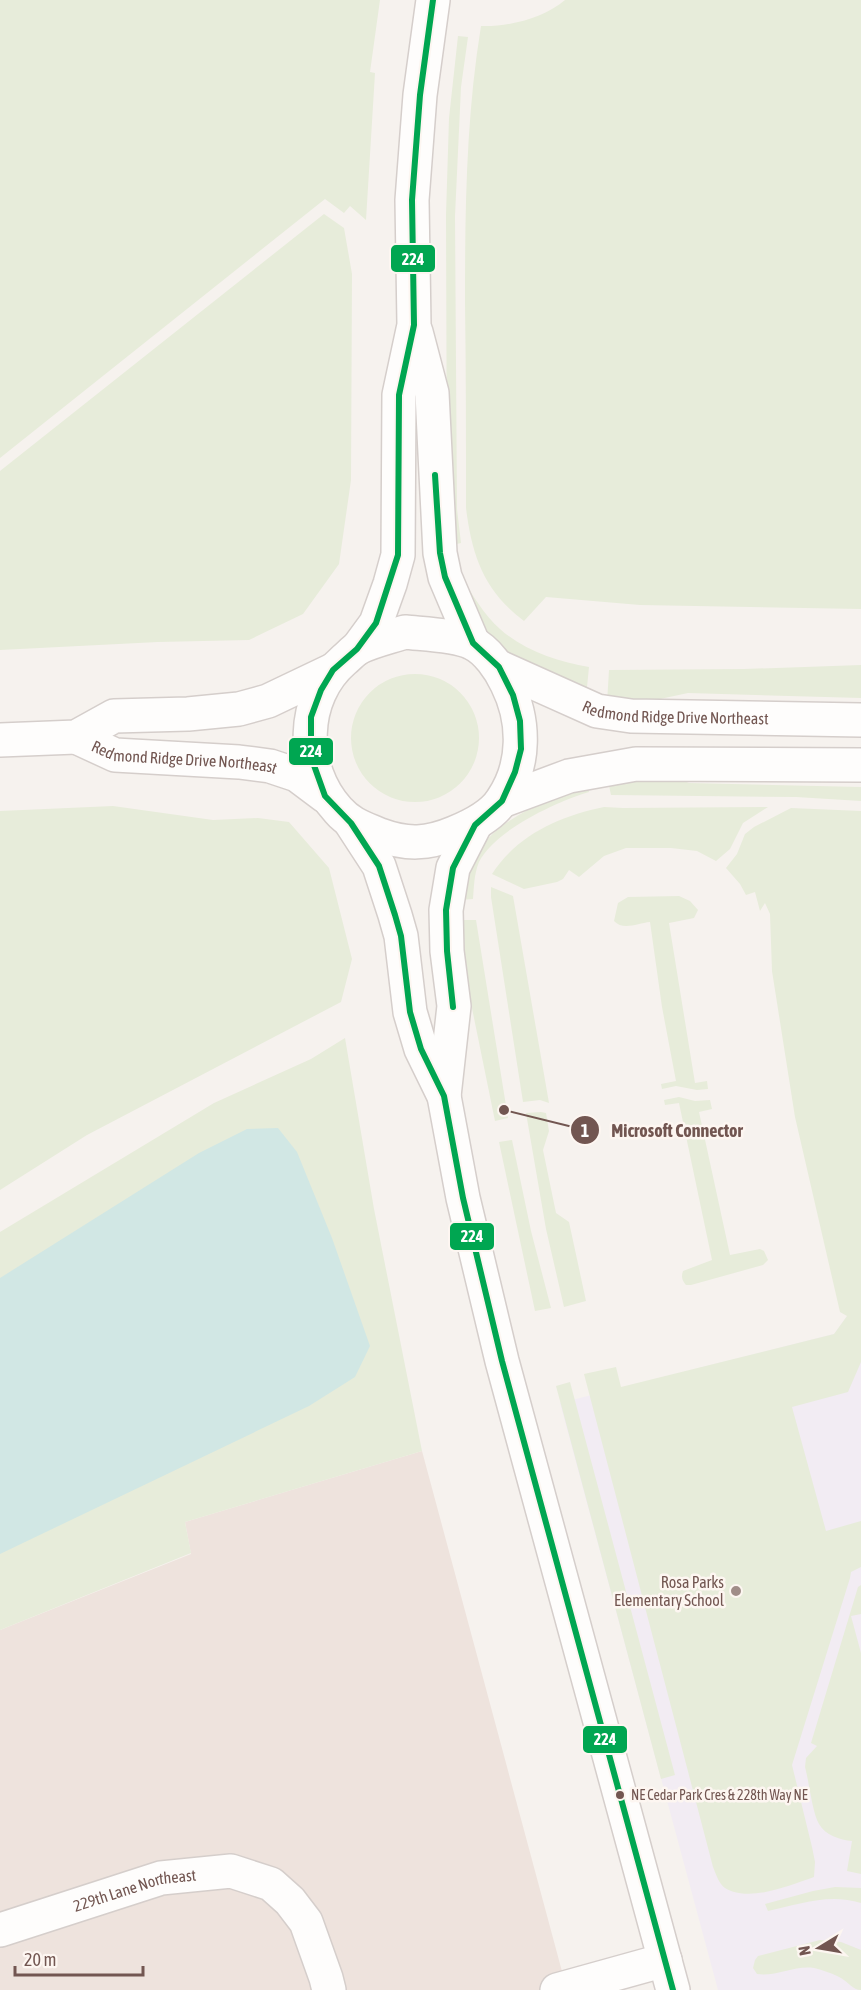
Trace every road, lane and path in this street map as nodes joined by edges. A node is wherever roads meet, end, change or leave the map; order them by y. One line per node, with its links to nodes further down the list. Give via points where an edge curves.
1 (433, 0): 2 (street, via 420,95 412,200)
2 (414, 325): 3 (street, via 432,393 440,553 445,577); 4 (street, via 399,395 398,555 376,623)
3 (473, 643): 4 (street, Redmond Ridge Drive Northeast, via 405,632); 5 (street, Redmond Ridge Drive Northeast)
4 (357, 649): 6 (street, Redmond Ridge Drive Northeast)
5 (499, 667): 7 (street, Redmond Ridge Drive Northeast, via 597,711 631,716); 12 (street, Redmond Ridge Drive Northeast, via 520,721 519,757)
6 (333, 670): 8 (street, Redmond Ridge Drive Northeast, via 268,701 239,709 114,716); 11 (street, Redmond Ridge Drive Northeast, via 311,717 311,757)
7 (861, 720)
8 (76, 737): 9 (street, Redmond Ridge Drive Northeast); 11 (street, Redmond Ridge Drive Northeast, via 115,755 270,766 297,775)
9 (0, 740)
10 (861, 765): 12 (street, Redmond Ridge Drive Northeast, via 636,764 569,776)
11 (325, 796): 13 (street, Redmond Ridge Drive Northeast)
12 (502, 801): 14 (street, Redmond Ridge Drive Northeast)
13 (351, 823): 14 (street, Redmond Ridge Drive Northeast, via 394,840 420,843); 15 (street, via 379,866 389,895 401,936 410,1012 421,1048)
14 (475, 825): 15 (street, via 453,868 446,910 454,1006)
15 (444, 1096): 17 (street, via 463,1198 502,1361)
16 (0, 1930): 18 (street, 229th Lane Northeast, via 161,1878 231,1871 271,1884 290,1901 306,1922)
17 (669, 1975): 19 (street)
18 (329, 1990)
19 (557, 1990)

